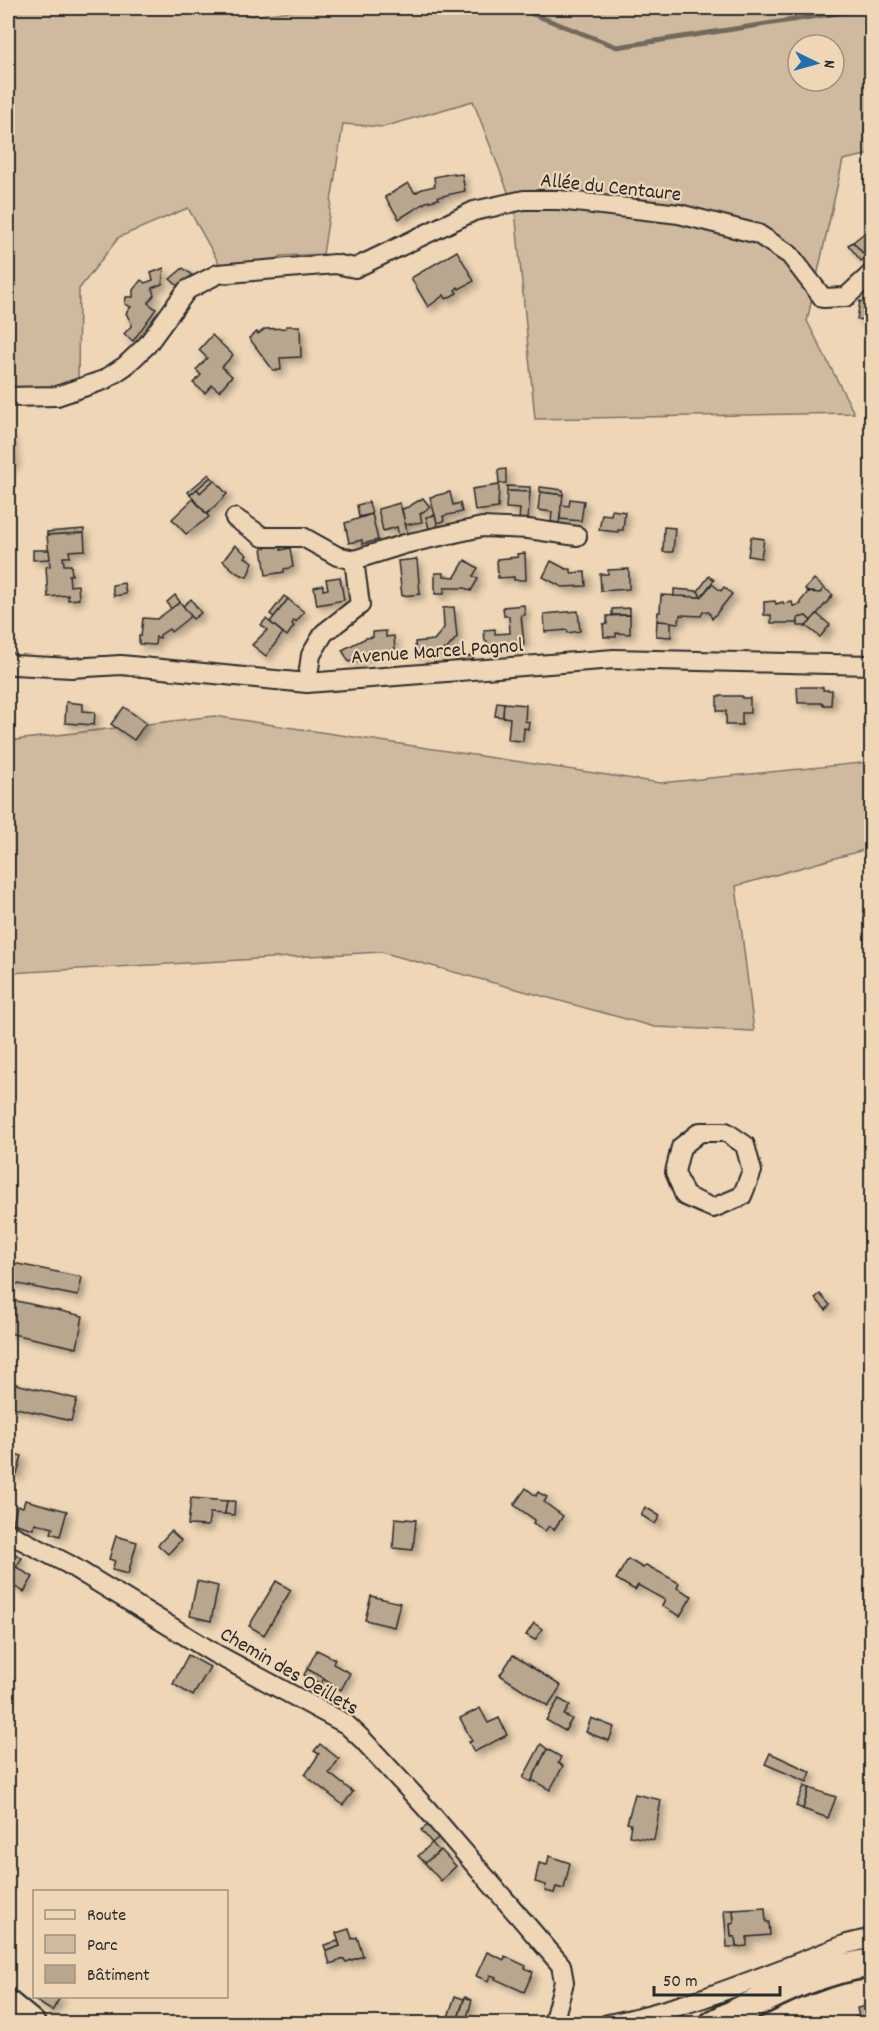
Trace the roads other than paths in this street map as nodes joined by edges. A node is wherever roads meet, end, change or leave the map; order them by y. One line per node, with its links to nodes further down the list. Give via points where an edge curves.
1 (872, 273): 2 (street, Allée du Centaure, via 846,297 823,298 790,255 759,234 679,214 559,200 524,200 474,211 355,268 335,264 218,274 187,290 147,345 104,380 57,396)
2 (8, 397)
3 (236, 518): 5 (street, via 263,537 303,537)
4 (577, 536): 5 (street, via 482,527)
5 (354, 560): 8 (street, via 360,605 324,633 311,655)
6 (8, 662): 8 (street, Avenue Marcel Pagnol, via 71,668 121,665)
7 (872, 664): 8 (street, Avenue Marcel Pagnol, via 614,659)
8 (307, 683)
9 (713, 1208): 9 (street, via 742,1196 752,1171 745,1145 726,1131 700,1132 681,1147 675,1172 685,1196)
10 (8, 1533): 15 (street, Chemin des Oeillets, via 68,1564 214,1653 346,1724 426,1808 561,1965 564,1982)
11 (872, 1938): 16 (street, via 698,2000)
12 (872, 1963): 17 (main road, via 818,1974)
13 (8, 2005): 14 (main road)
14 (32, 2024)
15 (553, 2024)
16 (608, 2024)
17 (714, 2024)

